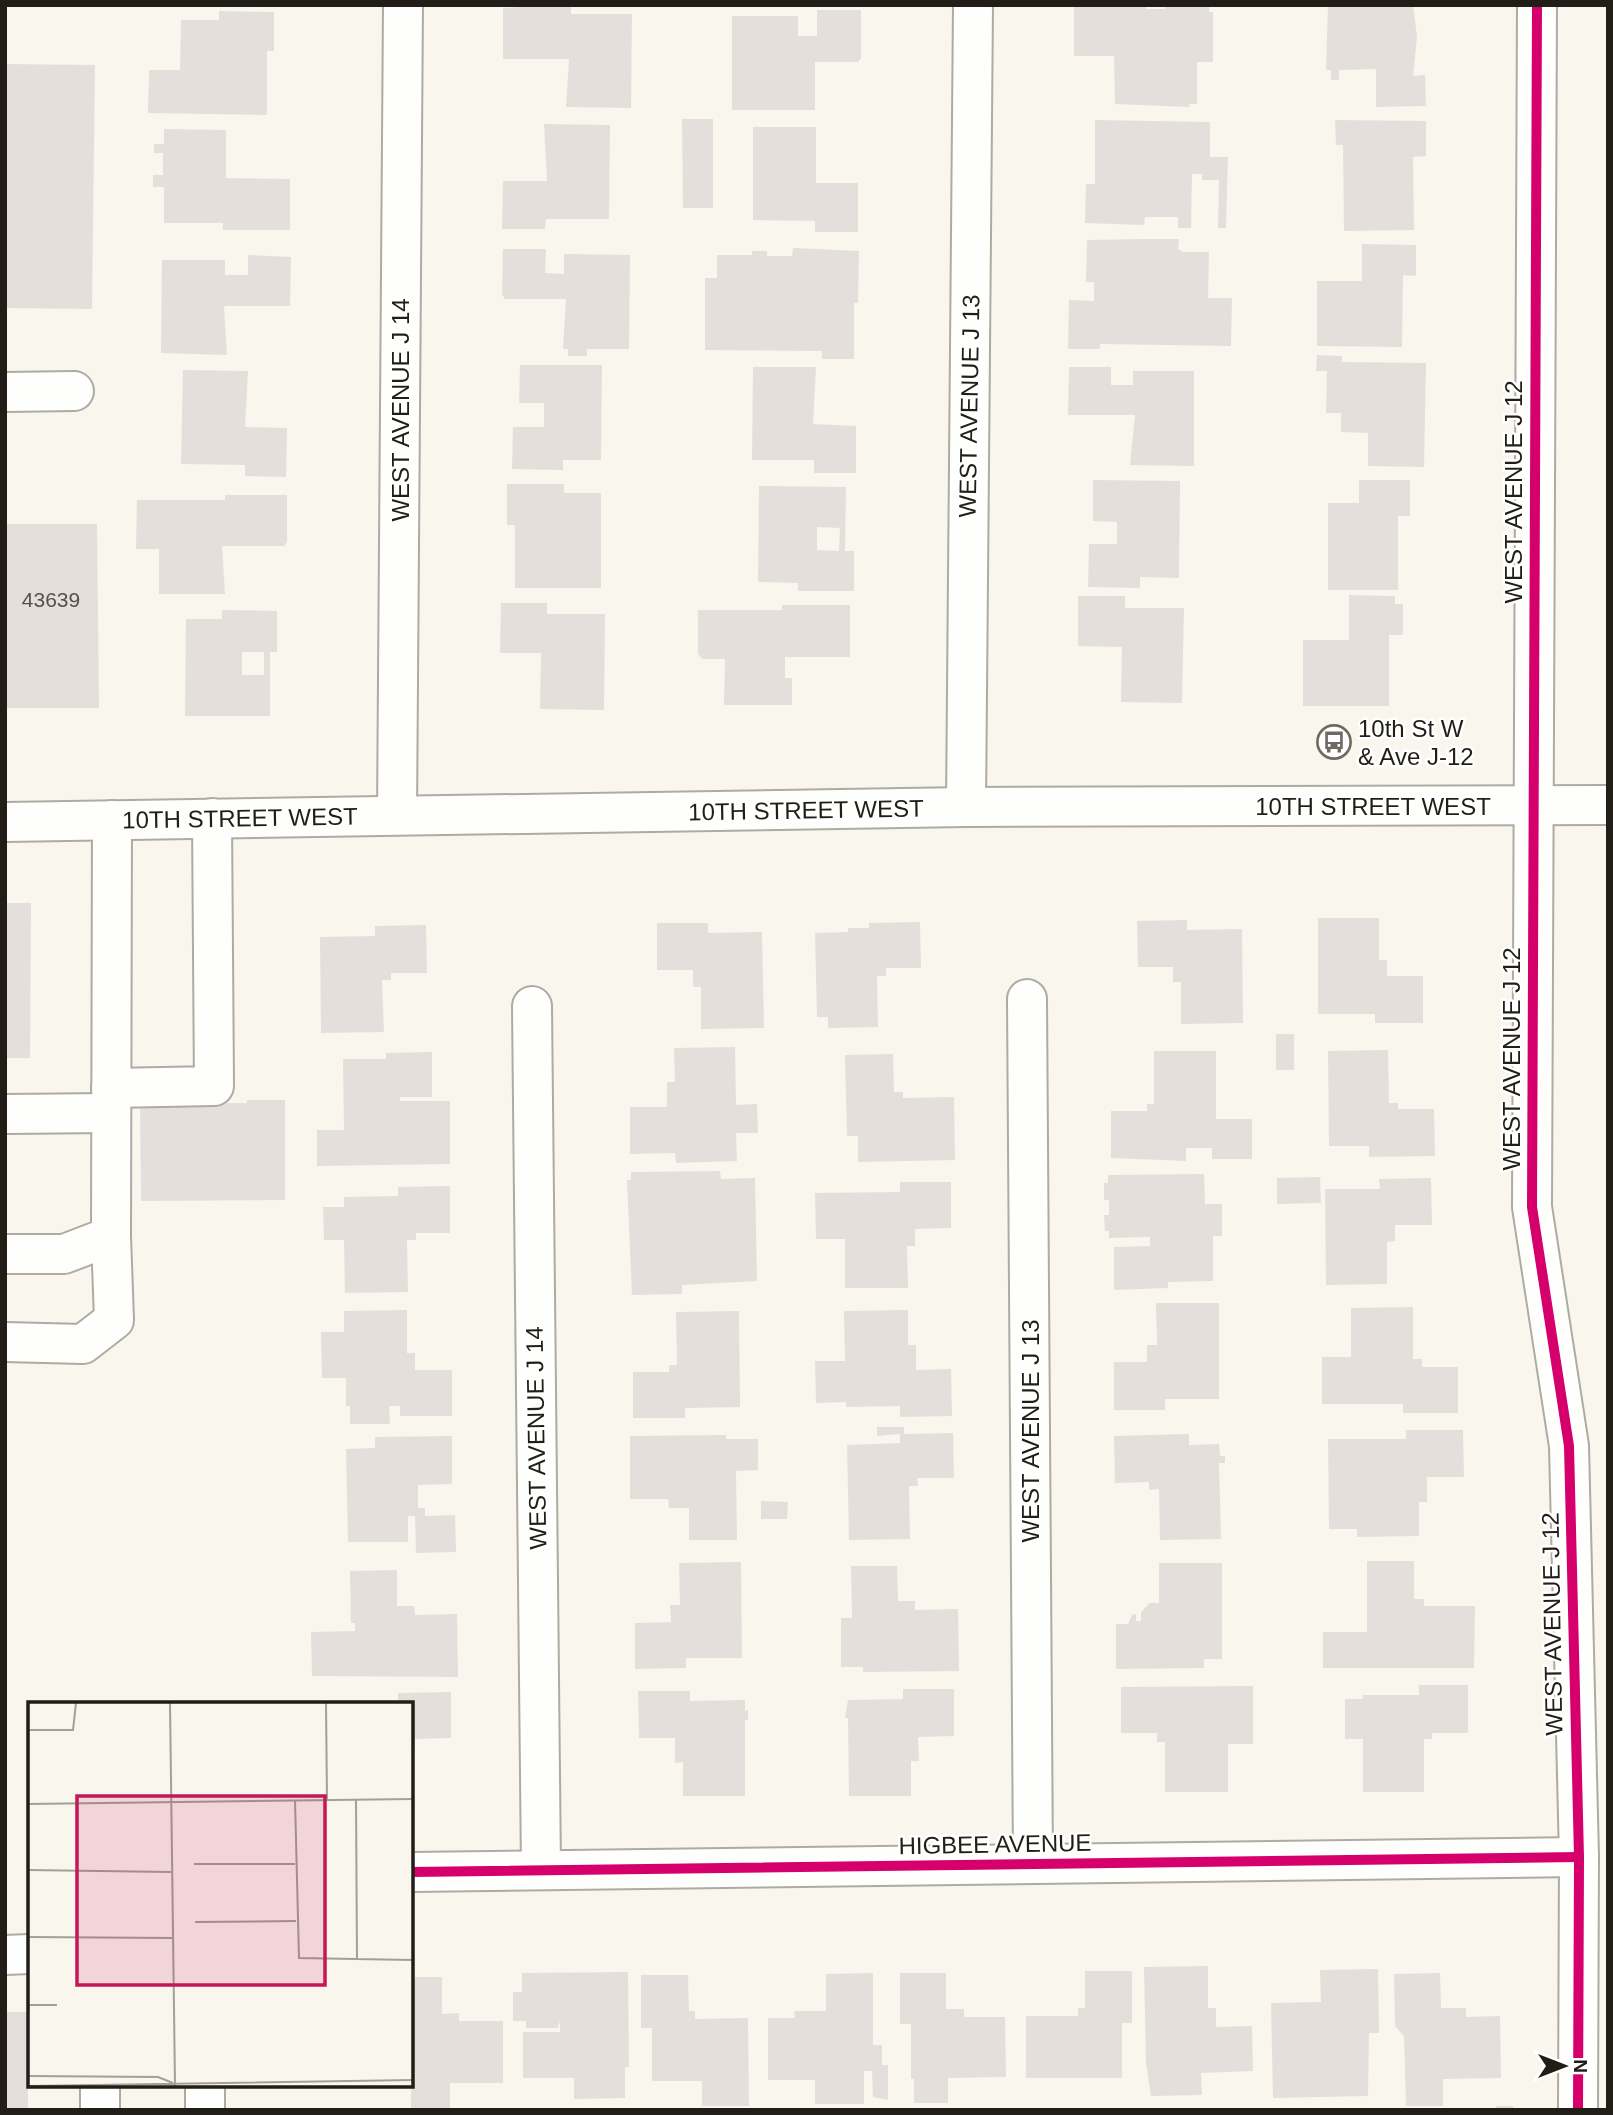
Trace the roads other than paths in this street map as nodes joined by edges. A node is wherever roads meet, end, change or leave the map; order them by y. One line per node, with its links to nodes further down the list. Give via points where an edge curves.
1 (403, 5): 9 (street, WEST AVENUE J 14)
2 (973, 5): 8 (street, WEST AVENUE J 13)
3 (1537, 5): 7 (street, WEST AVENUE J 12)
4 (5, 391): 5 (street)
5 (74, 391)
6 (1608, 805): 7 (street, 10TH STREET WEST)
7 (1531, 806): 8 (street, 10TH STREET WEST); 20 (street, WEST AVENUE J 12, via 1532,1207 1569,1446)
8 (966, 807): 9 (street, 10TH STREET WEST)
9 (397, 815): 10 (street, 10TH STREET WEST)
10 (212, 818): 11 (street, 10TH STREET WEST); 15 (street, via 214,1086)
11 (112, 820): 12 (street, 10TH STREET WEST); 15 (street)
12 (5, 822)
13 (1027, 999): 21 (street, WEST AVENUE J 13)
14 (532, 1006): 22 (street, WEST AVENUE J 14)
15 (111, 1100): 16 (street); 17 (street)
16 (5, 1114)
17 (111, 1236): 18 (street, via 64,1254); 19 (street, via 114,1320 83,1344)
18 (5, 1254)
19 (5, 1342)
20 (1579, 1857): 21 (street, HIGBEE AVENUE); 30 (street, WEST AVENUE J 12)
21 (1033, 1864): 22 (street, HIGBEE AVENUE)
22 (541, 1870): 23 (street, HIGBEE AVENUE)
23 (413, 1872)
24 (28, 1954): 25 (street)
25 (5, 1955)
26 (100, 2087): 28 (street)
27 (205, 2087): 29 (street)
28 (100, 2110)
29 (205, 2110)
30 (1578, 2110)

